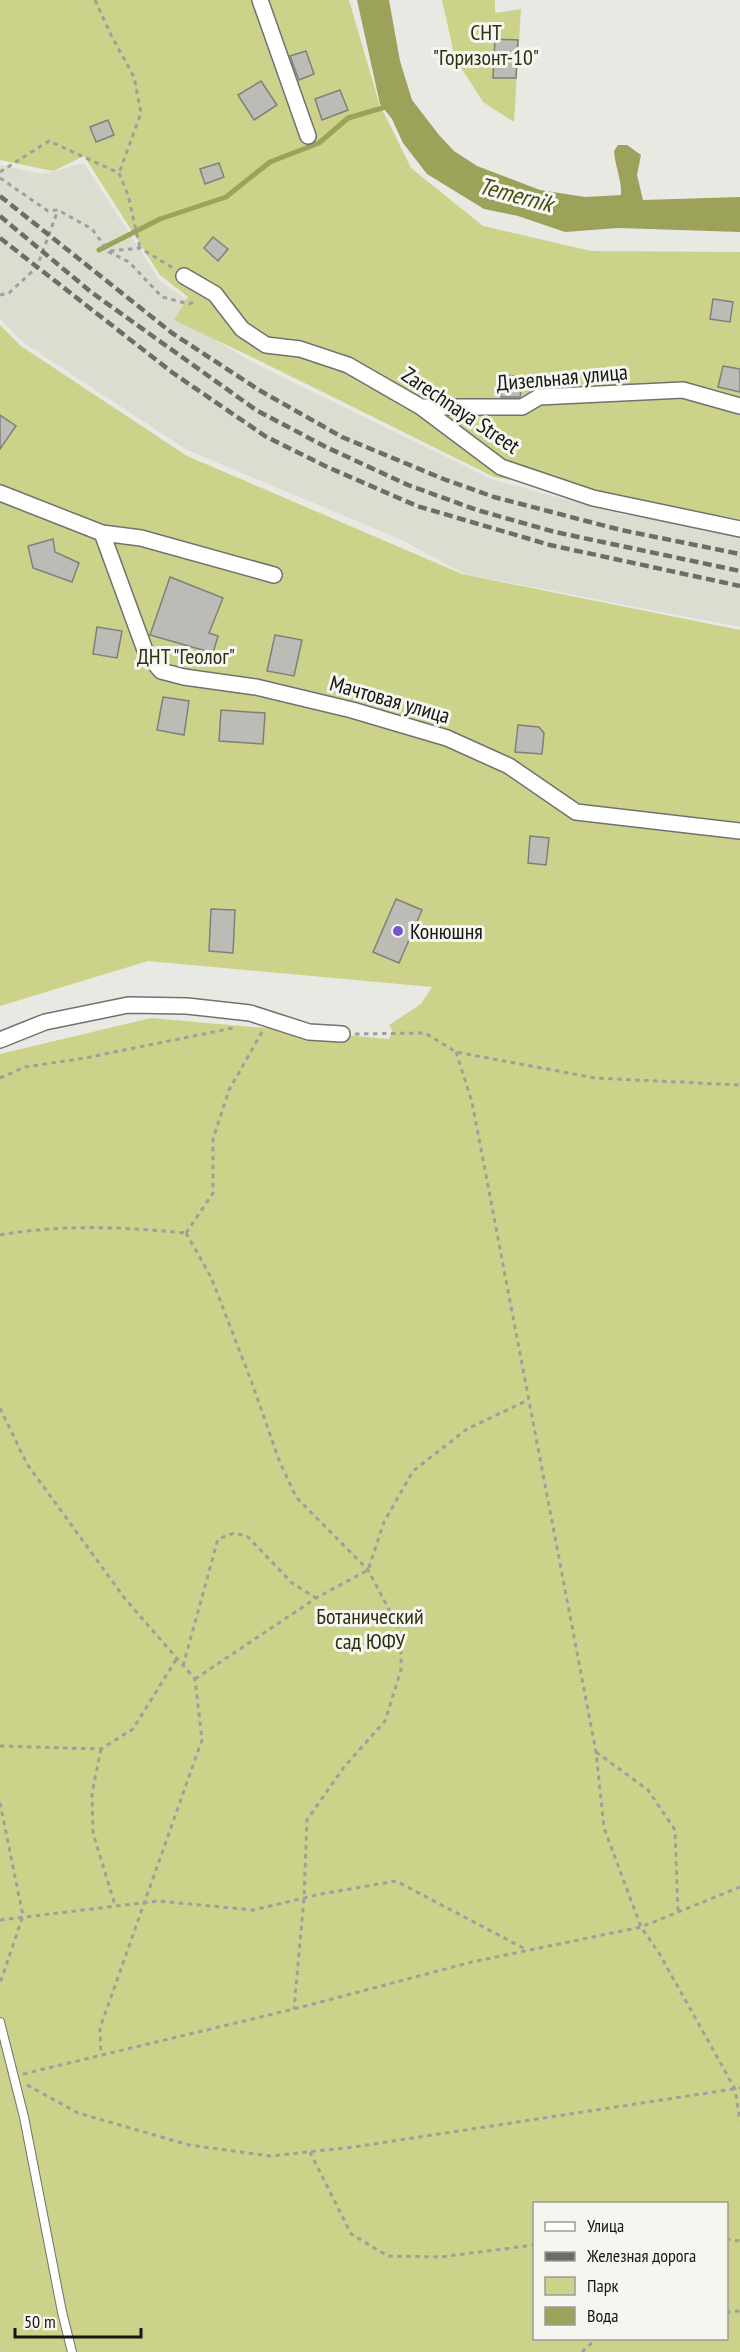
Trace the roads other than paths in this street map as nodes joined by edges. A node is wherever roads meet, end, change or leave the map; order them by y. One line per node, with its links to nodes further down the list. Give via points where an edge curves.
1 (260, 0): 2 (street)
2 (308, 136)
3 (184, 276): 5 (street, Zarechnaya Street, via 211,291 242,329 266,345 300,349 348,365)
4 (740, 406): 5 (street, Дизельная улица, via 683,390 539,397 522,407)
5 (421, 407): 7 (street, Zarechnaya Street, via 501,468 593,498)
6 (0, 493): 8 (street)
7 (740, 530)
8 (102, 533): 9 (street, via 141,538); 10 (street, Мачтовая улица, via 146,653 161,672 266,690 447,738 509,766 576,812)
9 (274, 575)
10 (740, 831)
11 (342, 1034): 12 (street, via 309,1032 250,1013 128,1005 45,1022)
12 (0, 1040)
13 (0, 2022): 14 (lane, via 24,2116)
14 (72, 2352)

